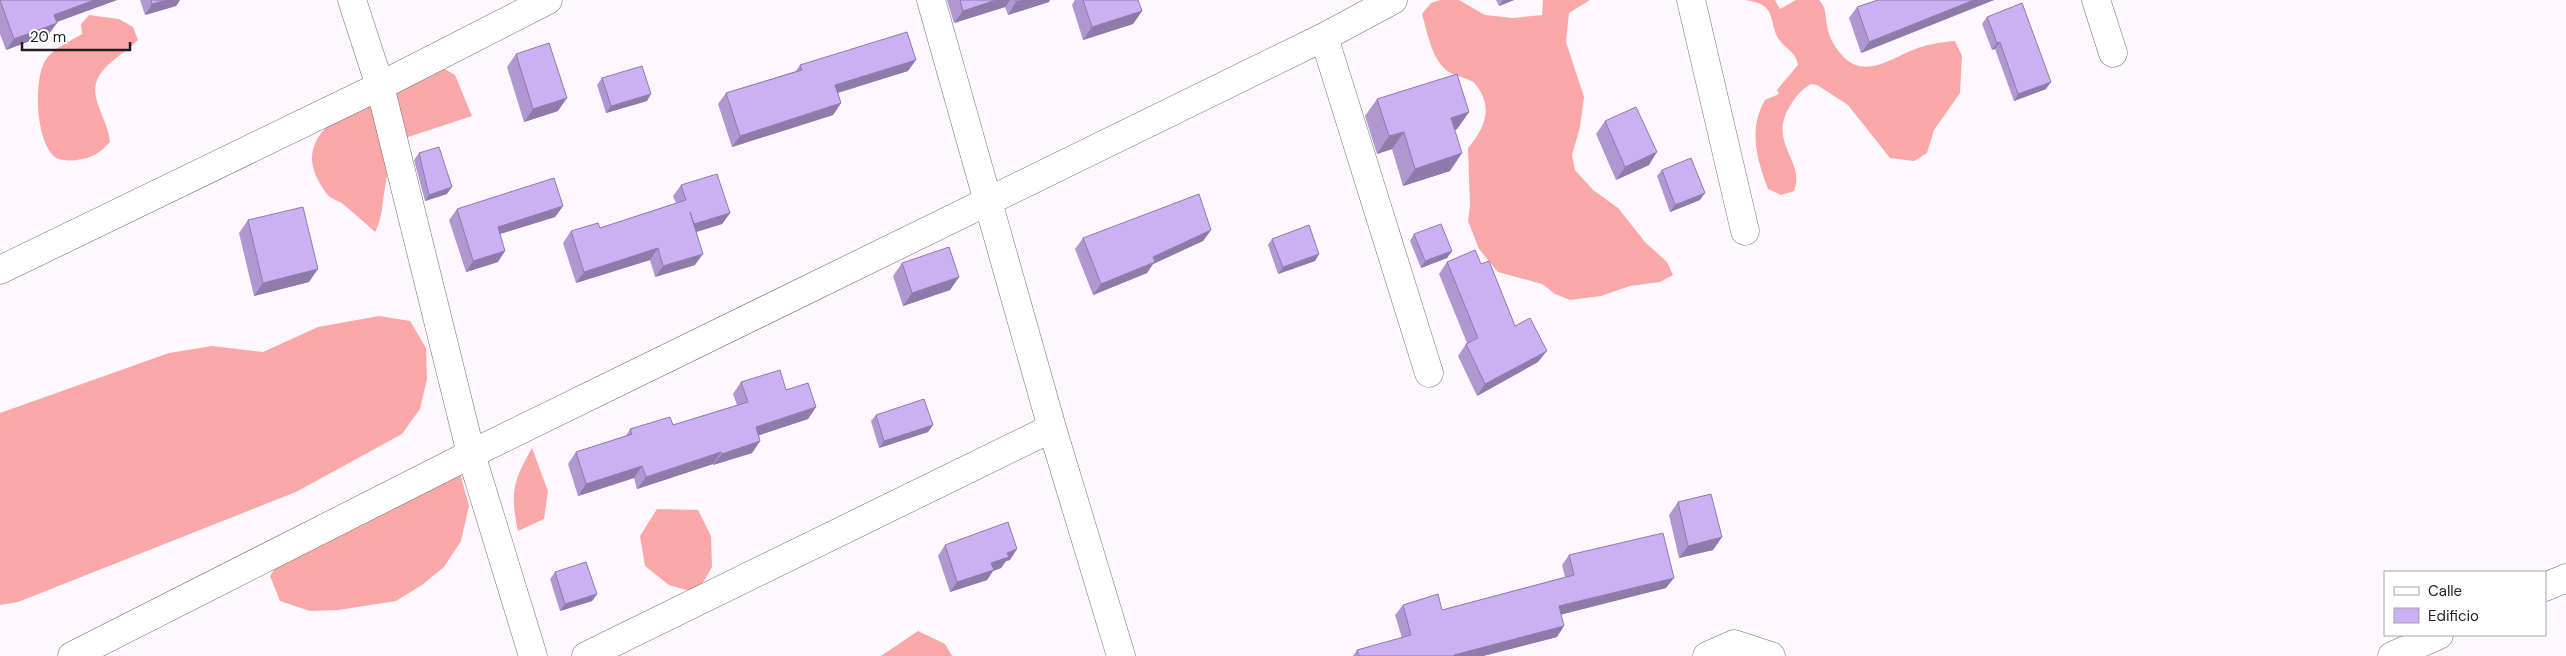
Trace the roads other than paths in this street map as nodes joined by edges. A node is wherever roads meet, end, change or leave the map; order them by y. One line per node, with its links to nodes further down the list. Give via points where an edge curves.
1 (352, 0): 9 (street)
2 (548, 0): 9 (street)
3 (931, 0): 10 (street)
4 (1393, 0): 7 (street)
5 (1691, 0): 11 (street)
6 (2096, 0): 8 (street)
7 (1324, 37): 10 (street); 13 (street)
8 (2113, 53)
9 (380, 86): 12 (street); 15 (street)
10 (988, 199): 14 (street); 15 (street)
11 (1745, 231)
12 (0, 270)
13 (1429, 373)
14 (1052, 428): 21 (street); 22 (street)
15 (471, 454): 19 (street); 20 (street)
16 (2566, 578): 17 (street)
17 (2546, 587)
18 (2438, 636): 25 (street)
19 (72, 656)
20 (533, 656)
21 (586, 656)
22 (1121, 656)
23 (1707, 656): 24 (street, via 1734,644)
24 (1771, 656)
25 (2392, 656)

